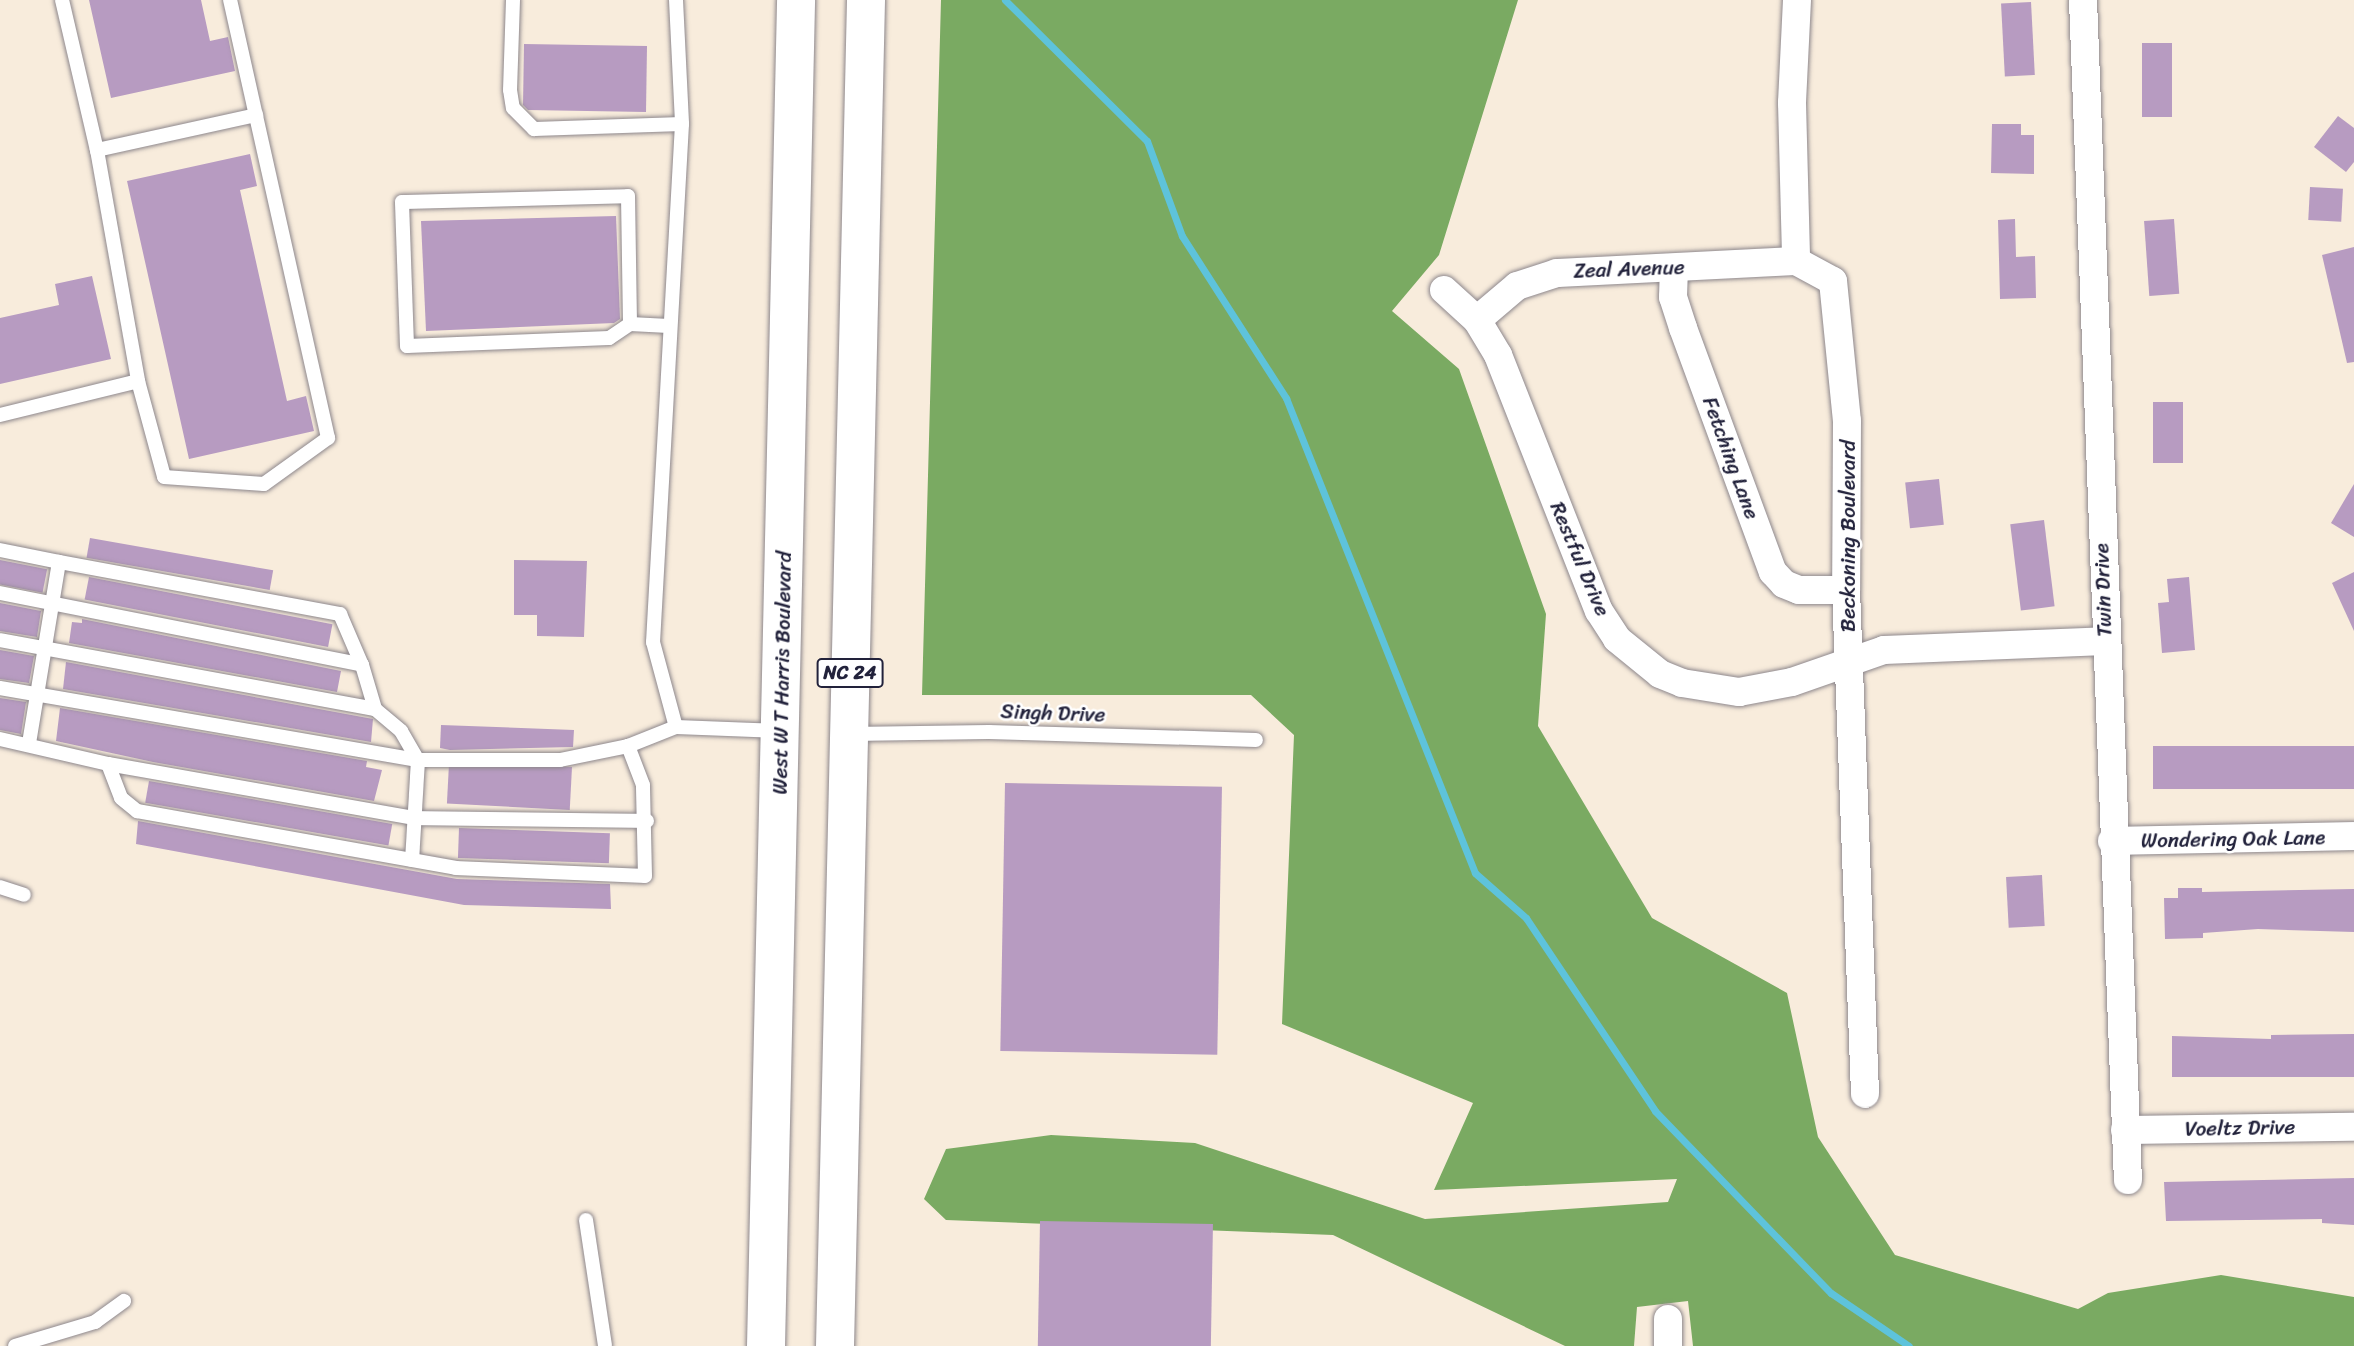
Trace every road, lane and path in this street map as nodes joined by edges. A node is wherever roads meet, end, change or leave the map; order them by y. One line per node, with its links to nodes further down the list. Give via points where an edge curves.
1 (62, 0): 11 (lane)
2 (230, 0): 9 (lane)
3 (513, 0): 10 (lane, via 512,99 521,119 534,129)
4 (676, 0): 10 (lane)
5 (796, 0): 34 (main road, West W T Harris Boulevard)
6 (866, 0): 35 (main road, NC 24)
7 (1797, 0): 12 (street, via 1792,103)
8 (2083, 0): 26 (street, Twin Drive)
9 (256, 115): 11 (lane); 18 (lane, via 328,438 264,484 164,477)
10 (682, 124): 17 (lane)
11 (97, 150): 18 (lane)
12 (1796, 261): 13 (street, Zeal Avenue); 22 (street, Beckoning Boulevard, via 1833,281 1836,298 1847,421)
13 (1674, 268): 15 (street, Zeal Avenue, via 1557,273 1517,286); 22 (street, Fetching Lane, via 1673,297 1683,328 1773,572 1784,584 1799,590)
14 (1444, 290): 15 (street, Restful Drive)
15 (1477, 320): 28 (street, Restful Drive, via 1498,355 1599,611 1635,656 1682,683 1739,692 1792,682)
16 (630, 324): 16 (lane, via 628,196 402,202 407,346 609,338); 17 (lane)
17 (669, 326): 33 (lane, via 653,642)
18 (138, 381): 19 (lane)
19 (0, 415)
20 (0, 551): 21 (lane)
21 (59, 562): 24 (lane); 29 (lane, via 340,614)
22 (1846, 590): 28 (street, Beckoning Boulevard)
23 (0, 593): 24 (lane)
24 (53, 602): 27 (lane); 29 (lane)
25 (0, 640): 27 (lane)
26 (2105, 641): 28 (street, Restful Drive, via 1884,650); 45 (street, Twin Drive)
27 (44, 648): 31 (lane); 32 (lane)
28 (1850, 660): 49 (street, Beckoning Boulevard)
29 (362, 664): 32 (lane)
30 (0, 688): 31 (lane)
31 (35, 694): 38 (lane); 40 (lane)
32 (375, 709): 40 (lane, via 401,731)
33 (676, 727): 34 (lane); 39 (lane)
34 (781, 731): 53 (main road, West W T Harris Boulevard)
35 (849, 734): 37 (lane, Singh Drive, via 989,732); 60 (main road, NC 24)
36 (0, 739): 38 (lane)
37 (1256, 740)
38 (29, 743): 41 (lane)
39 (628, 746): 40 (lane, via 560,760); 43 (lane, via 643,785)
40 (418, 760): 42 (lane)
41 (108, 764): 42 (lane); 46 (lane, via 121,798 137,811)
42 (413, 818): 43 (lane); 46 (lane)
43 (647, 821): 46 (lane, via 645,876 456,868)
44 (2354, 836): 45 (street, Wondering Oak Lane)
45 (2112, 841): 51 (street, Twin Drive)
46 (412, 860)
47 (0, 887): 48 (lane)
48 (24, 895)
49 (1865, 1094)
50 (2354, 1127): 51 (street, Voeltz Drive)
51 (2125, 1130): 52 (street, Twin Drive)
52 (2128, 1180)
53 (769, 1210): 58 (main road, West W T Harris Boulevard); 59 (main road)
54 (586, 1220): 57 (lane)
55 (124, 1301): 56 (lane, via 96,1322)
56 (15, 1346)
57 (604, 1346)
58 (766, 1346)
59 (781, 1346)
60 (835, 1346)

